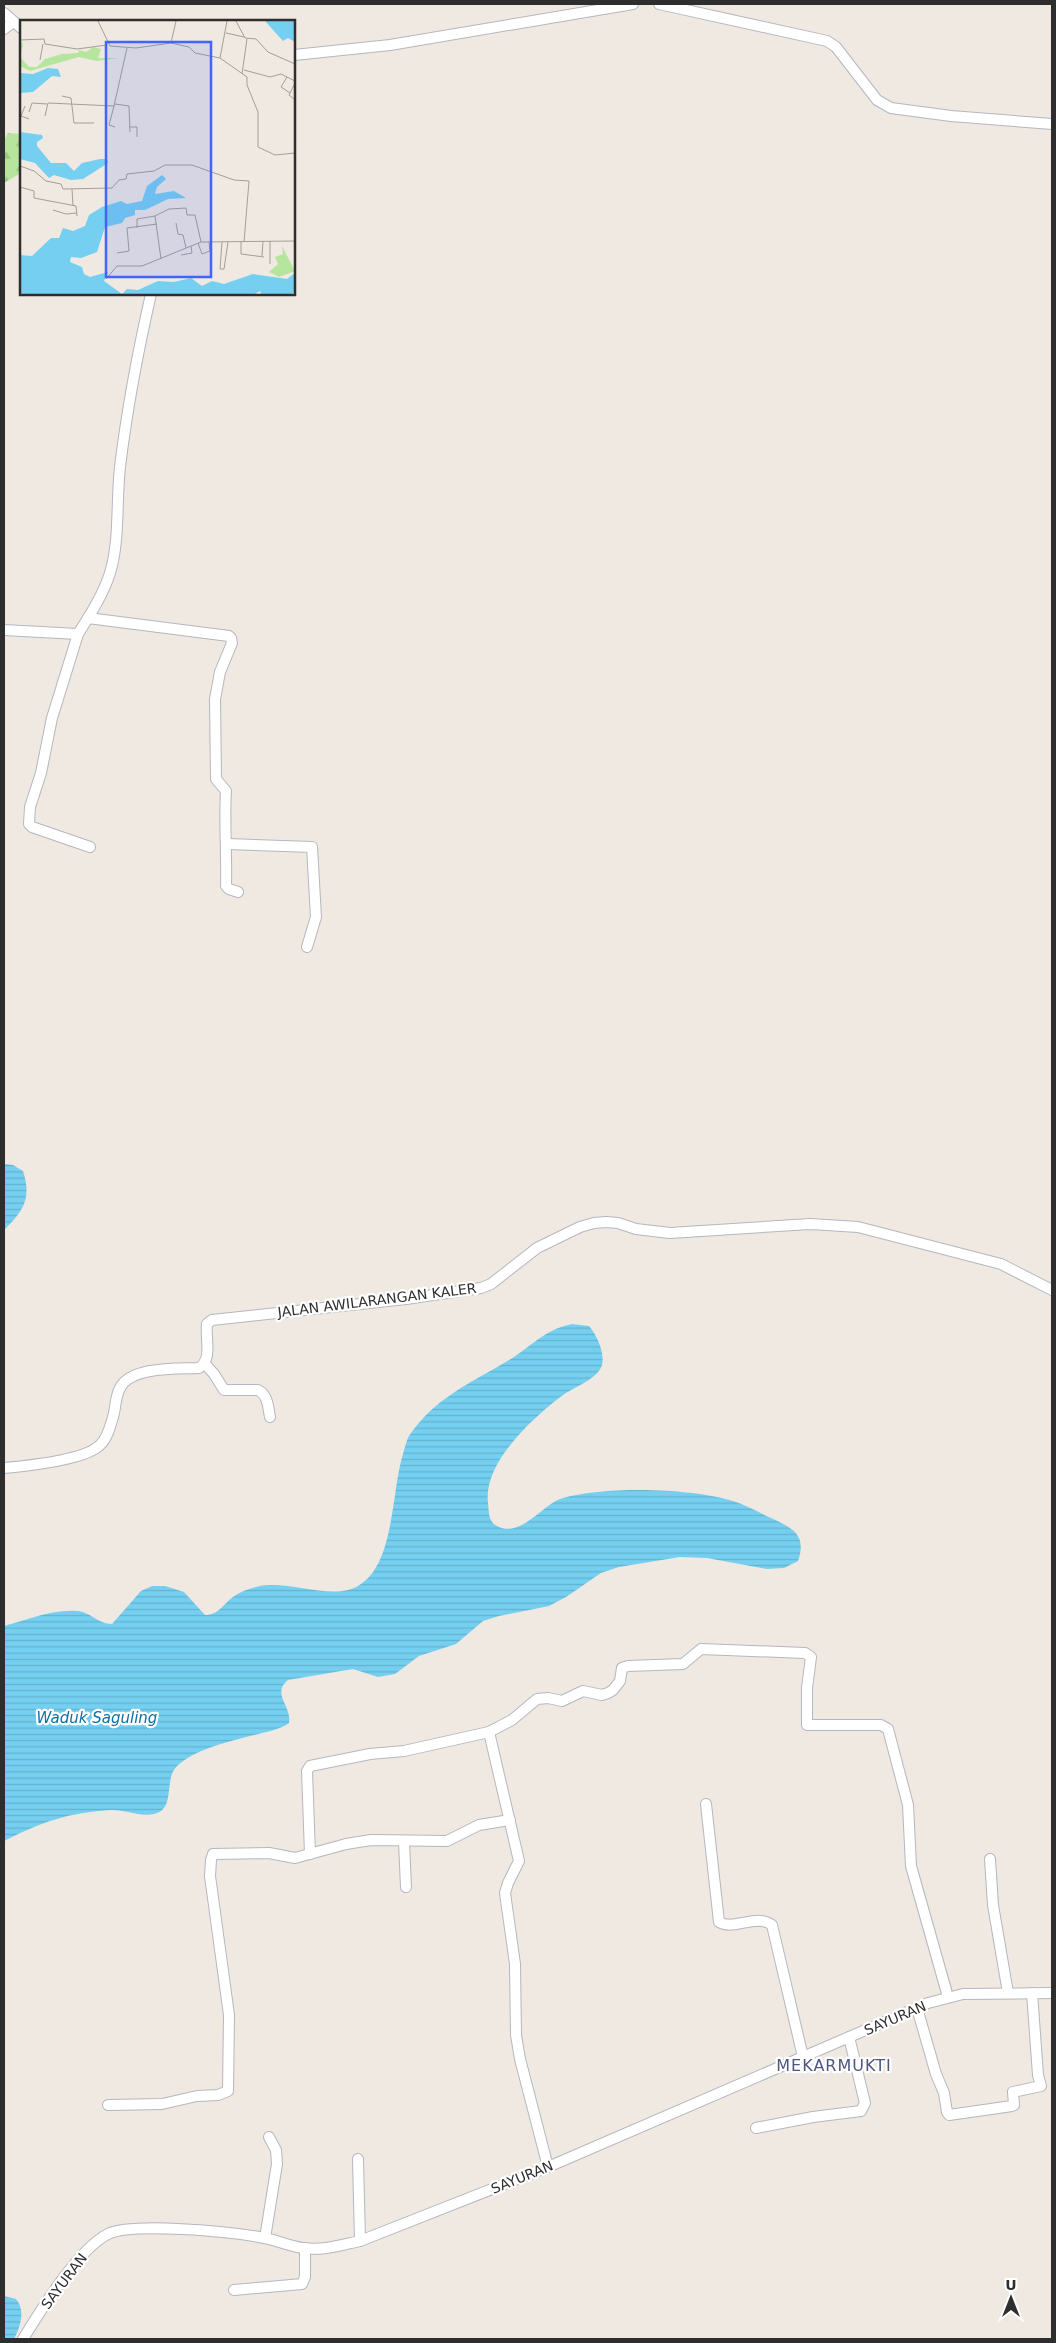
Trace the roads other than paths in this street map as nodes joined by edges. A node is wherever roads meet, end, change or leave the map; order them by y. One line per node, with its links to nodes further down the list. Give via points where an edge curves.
1 (633, 4): 6 (street, via 390,44)
2 (658, 4): 7 (street, via 826,41 836,47 877,100 891,108)
3 (4, 13): 4 (street)
4 (17, 25): 5 (street)
5 (4, 29)
6 (295, 55)
7 (1052, 124)
8 (150, 295): 9 (street, via 124,442 112,564)
9 (88, 618): 11 (street); 12 (street, via 231,638 215,698 214,756 216,781 226,791 224,820)
10 (4, 630): 11 (street)
11 (78, 634): 13 (street, via 52,718 29,824)
12 (228, 844): 14 (street, via 226,886); 15 (street, via 312,847 316,922)
13 (90, 847)
14 (238, 892)
15 (307, 947)
16 (1052, 1290): 17 (street, JALAN AWILARANGAN KALER, via 1001,1264 858,1226 810,1224 670,1233 594,1223 580,1226 537,1248 491,1284 481,1288 212,1320 207,1324)
17 (205, 1364): 18 (street, via 224,1390 263,1392); 19 (street, via 199,1368 144,1372 129,1377 116,1398 110,1430 101,1445 90,1452)
18 (270, 1417)
19 (4, 1468)
20 (489, 1732): 22 (street); 24 (street, via 404,1752 370,1754 310,1766 307,1771); 30 (street, via 512,1720 537,1699 562,1701 583,1691 608,1693 620,1681 622,1668 628,1666 683,1664 701,1649 805,1653 811,1657 807,1725 881,1725 888,1729 908,1805 911,1866)
21 (706, 1804): 33 (street, via 719,1922 764,1920 772,1924)
22 (510, 1820): 23 (street, via 479,1826 447,1841); 38 (street, via 519,1861 505,1893 515,1964 516,2035)
23 (404, 1842): 24 (street, via 371,1840); 26 (street)
24 (310, 1854): 34 (street, via 289,1859 269,1853 218,1853 212,1856 210,1876 229,2015 228,2091 162,2104)
25 (990, 1859): 27 (street, via 993,1905)
26 (406, 1887)
27 (1008, 1993): 28 (street, SAYURAN); 30 (street, SAYURAN)
28 (1032, 1993): 29 (street, SAYURAN); 31 (street, via 1041,2086 1013,2092 1012,2106 964,2114 949,2115 947,2112)
29 (1052, 1993)
30 (948, 1997): 31 (street, SAYURAN)
31 (917, 2008): 32 (street, SAYURAN)
32 (849, 2037): 33 (street, SAYURAN); 35 (street, via 859,2072 864,2108 861,2111)
33 (803, 2057): 38 (street, SAYURAN)
34 (108, 2104)
35 (756, 2128)
36 (269, 2137): 39 (street, via 276,2150 277,2164)
37 (358, 2160): 40 (street)
38 (548, 2167): 40 (street, SAYURAN)
39 (265, 2238): 41 (street, SAYURAN); 43 (street, SAYURAN, via 234,2233 137,2229 110,2233 82,2256)
40 (360, 2240): 41 (street, SAYURAN, via 328,2248)
41 (305, 2248): 42 (street, via 302,2284)
42 (234, 2290)
43 (23, 2339)

